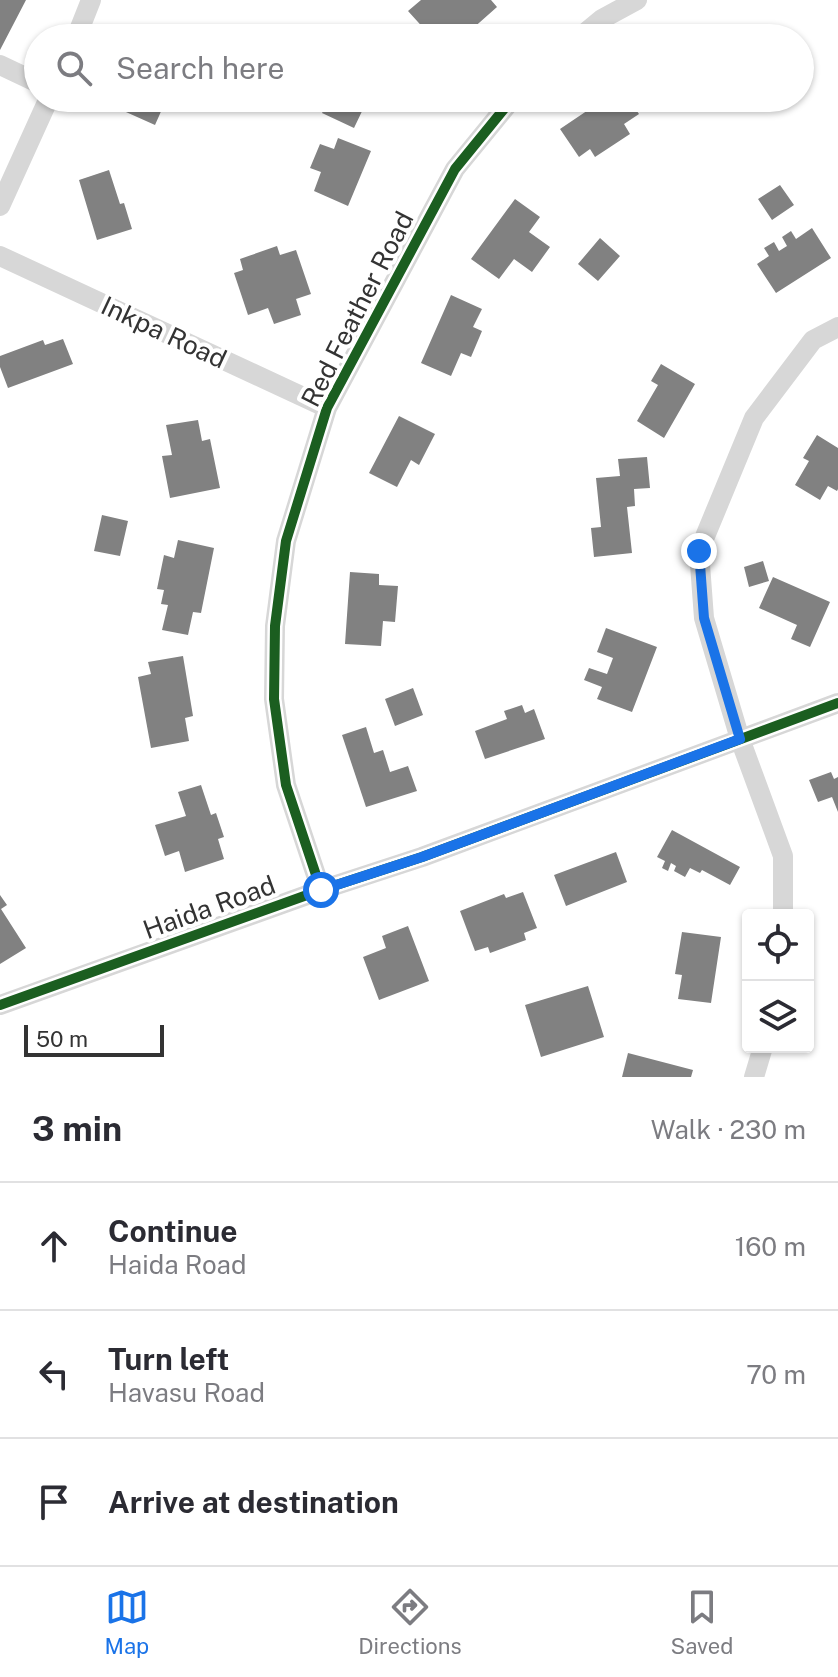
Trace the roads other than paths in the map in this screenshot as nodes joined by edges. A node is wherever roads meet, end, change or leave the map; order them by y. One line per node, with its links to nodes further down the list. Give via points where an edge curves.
1 (91, 0): 3 (street)
2 (637, 0): 4 (street)
3 (83, 24)
4 (596, 24)
5 (0, 65): 6 (street)
6 (24, 76)
7 (43, 112): 9 (street)
8 (502, 112): 12 (street, Red Feather Road, via 455,169)
9 (0, 206)
10 (0, 256): 12 (street, Inkpa Road)
11 (838, 327): 14 (street, via 813,340 754,418 699,551 704,618)
12 (327, 408): 15 (street, Red Feather Road, via 286,541 275,626 274,699 286,785)
13 (838, 703): 14 (street, Haida Road)
14 (740, 739): 15 (street, Haida Road); 16 (street, via 783,856)
15 (321, 890): 17 (street, Haida Road)
16 (783, 909)
17 (0, 1005)
18 (761, 1053): 19 (street)
19 (754, 1077)

